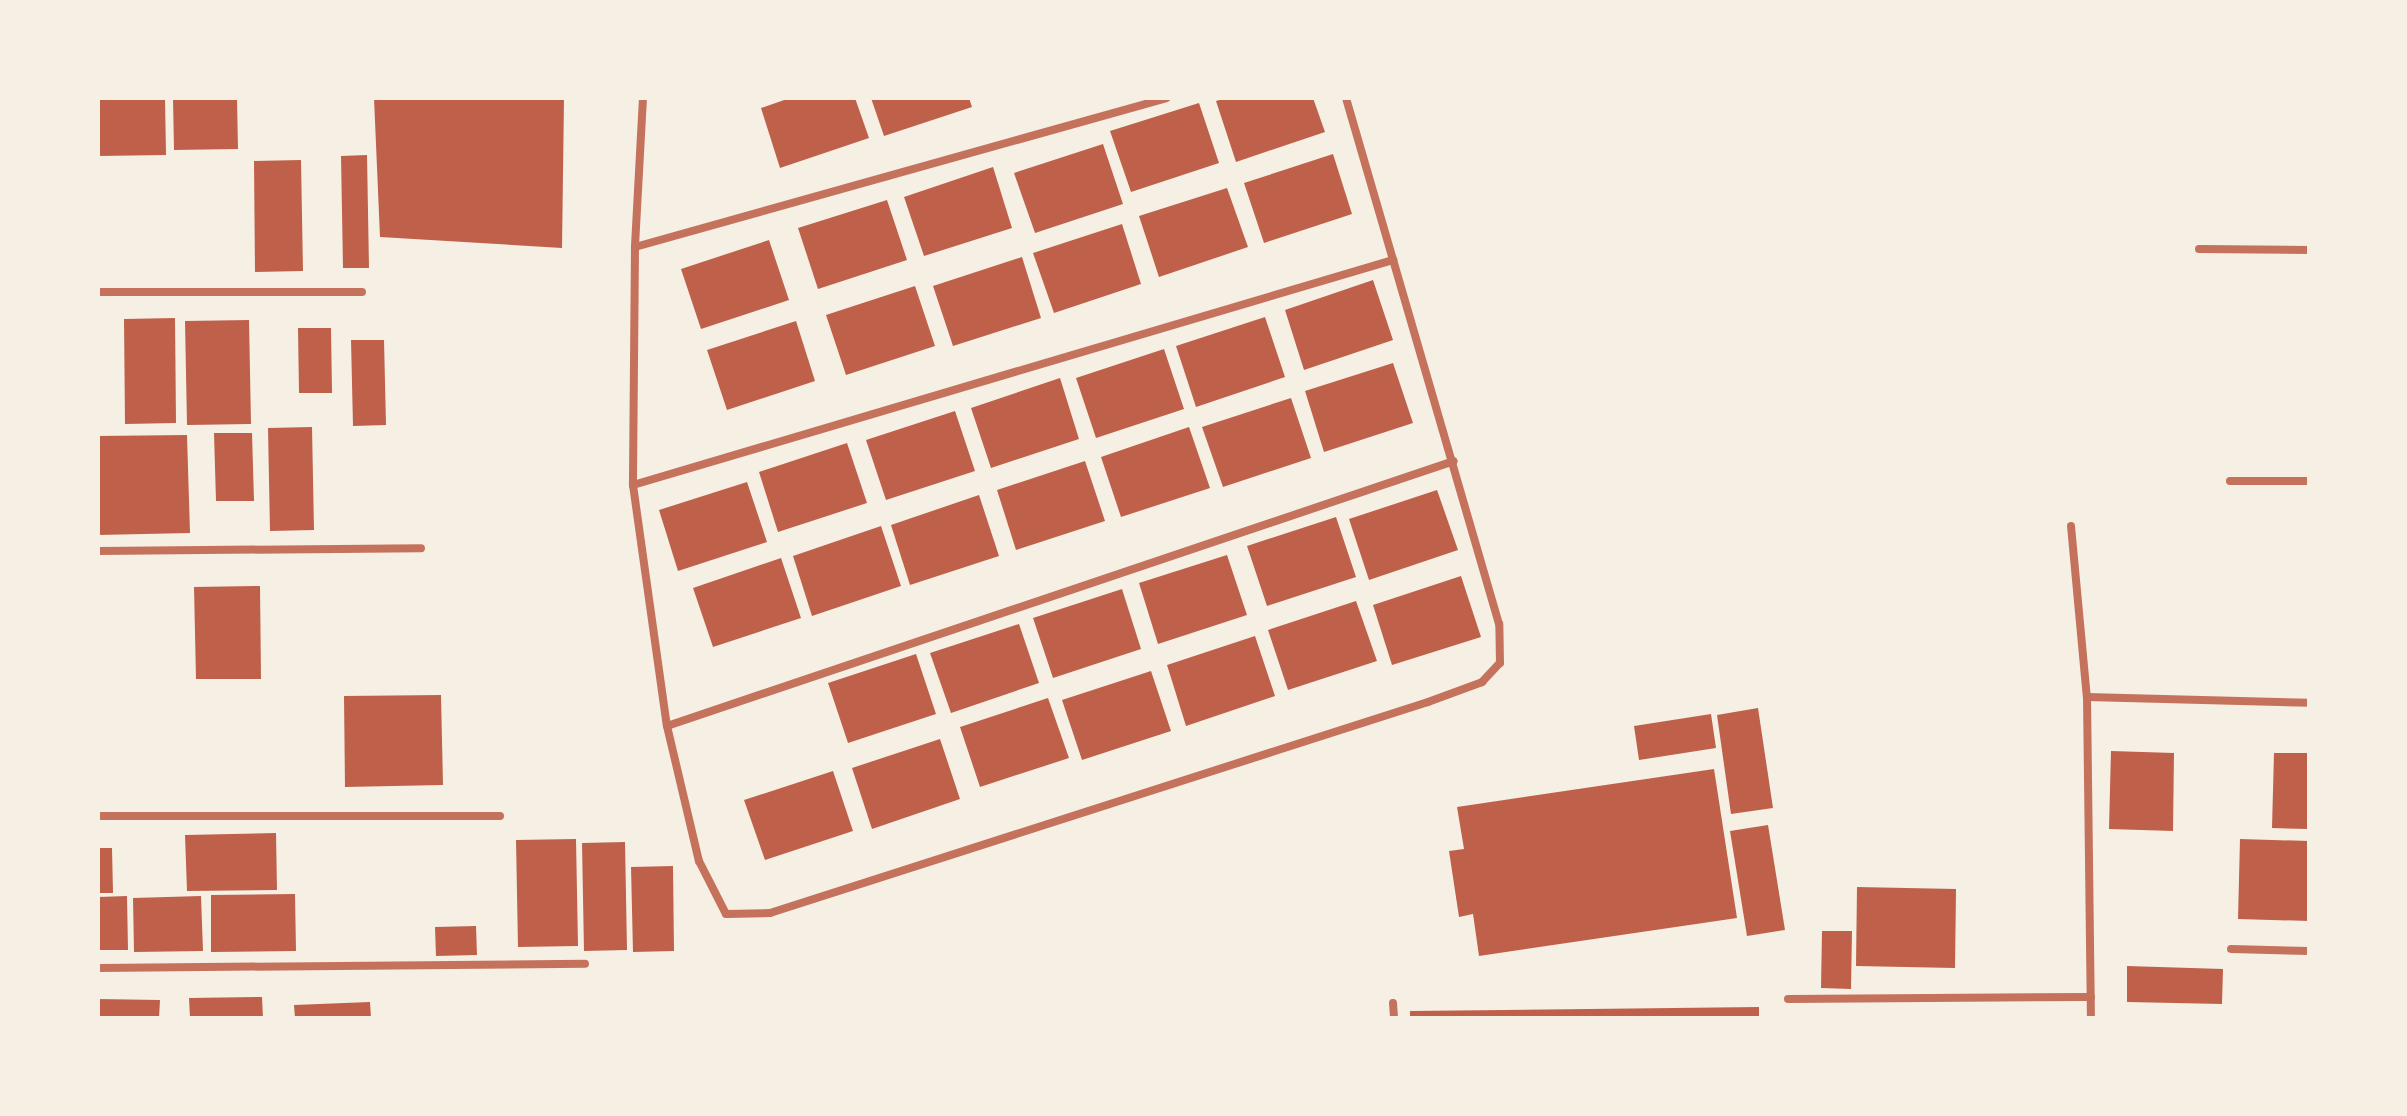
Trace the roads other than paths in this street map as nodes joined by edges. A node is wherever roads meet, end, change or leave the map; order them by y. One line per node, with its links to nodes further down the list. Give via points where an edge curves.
1 (643, 98): 4 (street)
2 (1167, 98): 4 (street)
3 (1346, 98): 7 (street)
4 (635, 247): 13 (street)
5 (2199, 249): 6 (street)
6 (2309, 250)
7 (1393, 260): 10 (street); 13 (street)
8 (98, 292): 9 (street)
9 (362, 292)
10 (1454, 461): 19 (street); 19 (street, via 1499,624 1500,663 1482,682 1428,702 770,913 726,914 699,861)
11 (2230, 481): 12 (street)
12 (2309, 481)
13 (633, 485): 19 (street)
14 (2071, 526): 17 (street)
15 (421, 548): 16 (street)
16 (98, 551)
17 (2087, 697): 18 (street); 26 (street)
18 (2309, 703)
19 (667, 726)
20 (98, 816): 21 (street)
21 (500, 816)
22 (2231, 949): 23 (street)
23 (2309, 951)
24 (585, 964): 25 (street)
25 (98, 968)
26 (2091, 997): 27 (street); 30 (street)
27 (1788, 999)
28 (1393, 1003): 29 (street)
29 (1394, 1018)
30 (2091, 1018)

